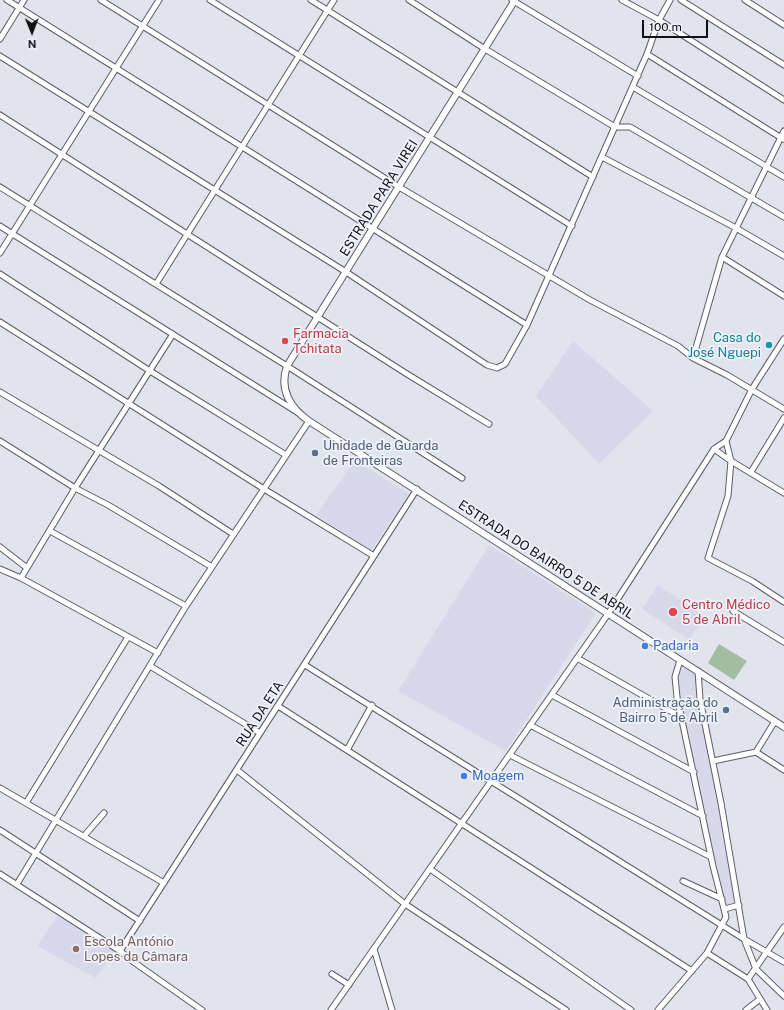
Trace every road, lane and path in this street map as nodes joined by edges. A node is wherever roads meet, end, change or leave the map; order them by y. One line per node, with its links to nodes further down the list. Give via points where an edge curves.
1 (7, 0): 14 (street)
2 (24, 0): 14 (street)
3 (101, 0): 18 (street)
4 (159, 0): 18 (street)
5 (210, 0): 23 (street)
6 (311, 0): 15 (street)
7 (334, 0): 15 (street)
8 (409, 0): 20 (street)
9 (513, 0): 20 (street, ESTRADA PARA VIREI); 26 (street)
10 (622, 0): 16 (street)
11 (670, 0): 16 (street)
12 (681, 0): 24 (street)
13 (745, 0): 17 (street)
14 (19, 8): 19 (street); 25 (street)
15 (328, 10): 23 (street); 28 (street)
16 (659, 20): 21 (street); 29 (street)
17 (784, 25)
18 (142, 26): 25 (street); 30 (street)
19 (0, 38)
20 (484, 49): 28 (street, ESTRADA PARA VIREI); 33 (street)
21 (647, 54): 26 (street); 36 (street)
22 (0, 56): 31 (street)
23 (299, 56): 30 (street); 35 (street)
24 (784, 65)
25 (116, 68): 31 (street); 37 (street)
26 (638, 76): 27 (street)
27 (633, 87): 33 (street); 40 (street)
28 (458, 92): 35 (street, ESTRADA PARA VIREI); 41 (street)
29 (784, 100)
30 (268, 105): 37 (street); 44 (street)
31 (89, 112): 38 (street); 45 (street)
32 (0, 115): 38 (street)
33 (615, 127): 39 (street); 46 (street, via 630,127)
34 (784, 131): 36 (street)
35 (429, 138): 44 (street, ESTRADA PARA VIREI); 50 (street)
36 (783, 138): 40 (street)
37 (242, 147): 45 (street); 52 (street)
38 (62, 154): 47 (street); 54 (street)
39 (602, 157): 41 (street); 51 (street)
40 (766, 167): 42 (street); 46 (street)
41 (593, 177): 50 (street)
42 (784, 177)
43 (0, 187): 47 (street)
44 (399, 187): 52 (street, ESTRADA PARA VIREI); 60 (street)
45 (215, 191): 54 (street); 58 (street)
46 (752, 197): 48 (street); 51 (street)
47 (30, 205): 53 (street); 61 (street)
48 (784, 217)
49 (0, 226): 53 (street)
50 (572, 226): 60 (street)
51 (736, 228): 56 (street); 57 (street)
52 (373, 229): 58 (street, ESTRADA PARA VIREI); 65 (street)
53 (12, 233): 55 (street); 66 (street)
54 (188, 234): 61 (street); 63 (street)
55 (0, 253)
56 (784, 256)
57 (722, 257): 62 (street); 68 (street)
58 (346, 272): 63 (street, ESTRADA PARA VIREI); 65 (street, via 487,365 497,368 505,364)
59 (0, 274): 70 (street)
60 (550, 276): 65 (street); 68 (street, via 678,346)
61 (156, 284): 69 (street)
62 (784, 296)
63 (318, 317): 69 (street, ESTRADA PARA VIREI); 78 (street)
64 (0, 322): 73 (street)
65 (528, 325)
66 (173, 334): 70 (street); 75 (street)
67 (784, 339): 71 (street)
68 (693, 358): 71 (street)
69 (287, 366): 75 (street, ESTRADA PARA VIREI, via 285,384 290,404); 86 (street)
70 (150, 371): 73 (street); 83 (street)
71 (752, 389): 74 (street); 79 (street)
72 (0, 392): 82 (street)
73 (128, 403): 82 (street); 88 (street)
74 (784, 409)
75 (297, 412): 77 (street, ESTRADA DO BAIRRO 5 DE ABRIL)
76 (784, 418): 85 (street)
77 (309, 421): 83 (street); 89 (street, ESTRADA DO BAIRRO 5 DE ABRIL)
78 (489, 424)
79 (726, 441): 81 (street); 84 (street)
80 (0, 442): 87 (street)
81 (714, 449): 84 (street); 102 (street)
82 (99, 450): 87 (street); 92 (street)
83 (286, 455): 88 (street)
84 (731, 461): 85 (street); 99 (street, via 728,496 708,558 752,581)
85 (751, 472): 90 (street)
86 (462, 478)
87 (75, 488): 91 (street); 95 (street)
88 (264, 489): 92 (street); 94 (street)
89 (417, 489): 94 (street, RUA DA ETA); 102 (street, ESTRADA DO BAIRRO 5 DE ABRIL)
90 (784, 493)
91 (50, 531): 96 (street); 100 (street)
92 (233, 534): 95 (street)
93 (0, 547): 96 (street)
94 (374, 556): 108 (street, RUA DA ETA)
95 (212, 567): 100 (street)
96 (27, 568): 98 (street)
97 (0, 569): 98 (street)
98 (21, 578): 103 (street)
99 (784, 602)
100 (186, 606): 105 (street)
101 (733, 612): 104 (street)
102 (608, 614): 106 (street); 107 (street, ESTRADA DO BAIRRO 5 DE ABRIL)
103 (128, 637): 105 (street); 128 (street)
104 (784, 642)
105 (158, 653): 109 (street)
106 (577, 658): 111 (street); 114 (street)
107 (680, 660): 110 (street, ESTRADA DO BAIRRO 5 DE ABRIL); 114 (street, via 675,677)
108 (305, 665): 112 (street); 113 (street, RUA DA ETA)
109 (150, 666): 118 (street); 131 (street)
110 (698, 671): 115 (street, ESTRADA DO BAIRRO 5 DE ABRIL); 122 (street, via 700,699)
111 (552, 695): 116 (street); 125 (street)
112 (372, 705): 119 (street); 126 (street)
113 (278, 706): 118 (street, RUA DA ETA); 119 (street)
114 (681, 717): 125 (street)
115 (775, 721): 117 (street, ESTRADA DO BAIRRO 5 DE ABRIL); 120 (street)
116 (530, 725): 121 (street); 130 (street)
117 (784, 727)
118 (260, 733): 123 (street, RUA DA ETA)
119 (347, 750): 132 (street)
120 (756, 752): 122 (street); 124 (street)
121 (510, 755): 126 (street); 136 (street)
122 (713, 761): 144 (street)
123 (237, 770): 140 (street, RUA DA ETA); 143 (street)
124 (784, 770)
125 (694, 772): 130 (street)
126 (491, 781): 132 (street); 147 (street)
127 (0, 788): 128 (street)
128 (26, 803): 131 (street)
129 (104, 813): 134 (street)
130 (703, 816): 136 (street)
131 (57, 820): 134 (street); 135 (street)
132 (462, 823): 137 (street); 156 (street)
133 (0, 830): 135 (street)
134 (84, 836): 140 (street)
135 (37, 853): 141 (street); 146 (street)
136 (711, 857): 142 (street)
137 (430, 869): 143 (street); 166 (street)
138 (0, 874): 141 (street)
139 (683, 881): 142 (street)
140 (164, 883): 146 (street, RUA DA ETA)
141 (17, 884): 151 (street)
142 (722, 899): 145 (street)
143 (405, 904): 150 (street); 165 (street)
144 (739, 905): 145 (street); 149 (street)
145 (725, 909): 147 (street, via 726,917)
146 (140, 921): 151 (street, RUA DA ETA)
147 (722, 926): 149 (street); 153 (street)
148 (784, 927): 152 (street)
149 (744, 939): 152 (street); 155 (street)
150 (374, 949): 159 (street); 164 (street)
151 (120, 951): 162 (street)
152 (768, 952): 154 (street); 155 (street)
153 (707, 953): 156 (street); 158 (street)
154 (784, 962)
155 (756, 969): 158 (street); 160 (street)
156 (692, 971): 167 (street)
157 (332, 974): 159 (street)
158 (748, 979): 161 (street)
159 (349, 985): 163 (street)
160 (784, 996)
161 (760, 999): 168 (street); 169 (street)
162 (202, 1010)
163 (331, 1010)
164 (392, 1010)
165 (566, 1010)
166 (631, 1010)
167 (658, 1010)
168 (746, 1010)
169 (767, 1010)

